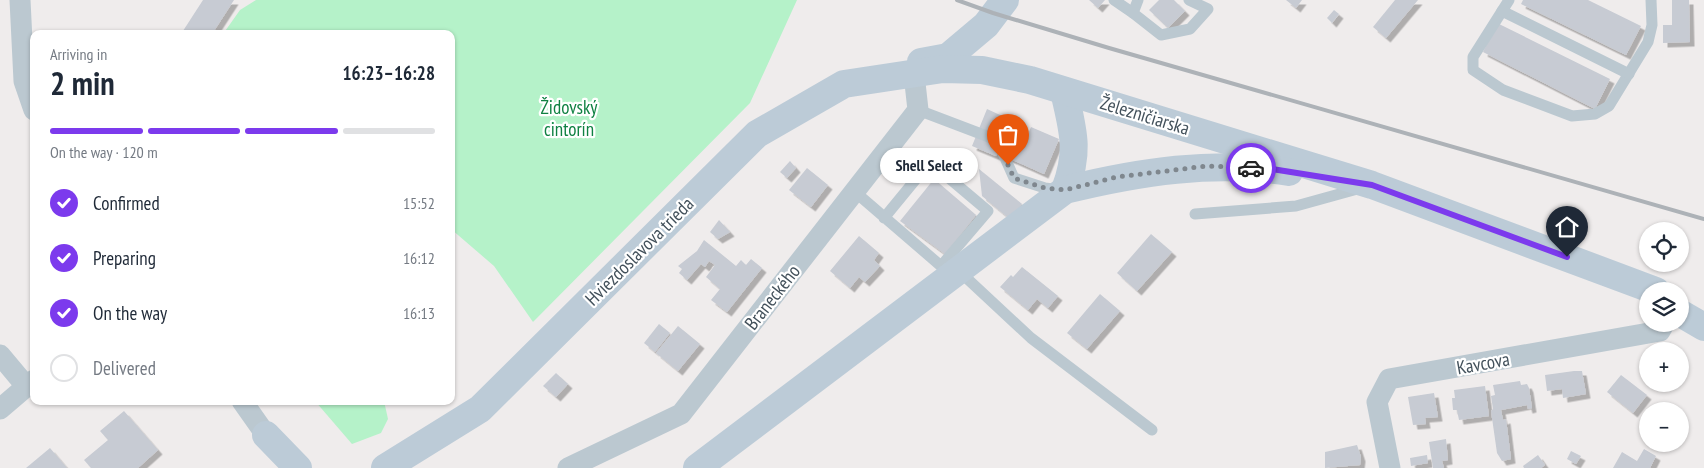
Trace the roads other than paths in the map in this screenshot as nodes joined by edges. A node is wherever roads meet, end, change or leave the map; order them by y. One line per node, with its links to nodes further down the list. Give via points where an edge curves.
1 (20, 0): 16 (street, via 24,81)
2 (1005, 0): 10 (street)
3 (1114, 0): 9 (lane)
4 (1138, 0): 9 (lane)
5 (1189, 0): 9 (lane, via 1208,9 1190,29 1160,35)
6 (1510, 0): 8 (lane)
7 (1651, 0): 12 (lane, via 1652,25 1648,42)
8 (1502, 11): 12 (lane); 12 (lane, via 1473,57 1473,70 1503,90 1572,116 1595,114 1609,106)
9 (1133, 13)
10 (986, 25): 13 (street, via 987,52); 14 (street, via 948,57 884,69)
11 (914, 74): 13 (street, Železničiarska, via 982,70); 14 (street, Hviezdoslavova trieda); 17 (street)
12 (1629, 74)
13 (1030, 80): 15 (street, Železničiarska)
14 (844, 84): 41 (street, Hviezdoslavova trieda, via 757,134 480,409)
15 (1064, 91): 18 (street, Železničiarska); 19 (street, via 1075,138 1074,167)
16 (30, 98)
17 (918, 110): 19 (lane, via 997,140 1014,178 1045,188); 20 (street, Braneckého)
18 (1372, 185): 19 (street, Železničiarska, via 1272,169 1207,166 1117,177); 21 (lane, via 1296,206); 24 (street, Železničiarska)
19 (1065, 190): 23 (street)
20 (854, 191): 22 (lane); 42 (street, Braneckého, via 681,414)
21 (1195, 214)
22 (884, 218): 22 (lane, via 941,266 988,211 930,162)
23 (959, 271): 36 (lane, via 1031,338); 43 (street)
24 (1605, 272): 25 (street, Železničiarska); 26 (street, Železničiarska)
25 (1639, 285)
26 (1639, 290)
27 (1689, 304): 28 (street)
28 (1704, 310)
29 (1689, 318): 30 (street)
30 (1704, 326)
31 (1654, 332): 44 (street, Kavcova, via 1389,379 1377,402)
32 (0, 355): 33 (street)
33 (30, 383): 35 (street)
34 (245, 405): 37 (street)
35 (0, 409)
36 (1152, 430)
37 (266, 435): 38 (street); 39 (street); 40 (street)
38 (271, 468)
39 (284, 468)
40 (298, 468)
41 (385, 468)
42 (568, 468)
43 (697, 468)
44 (1390, 468)

